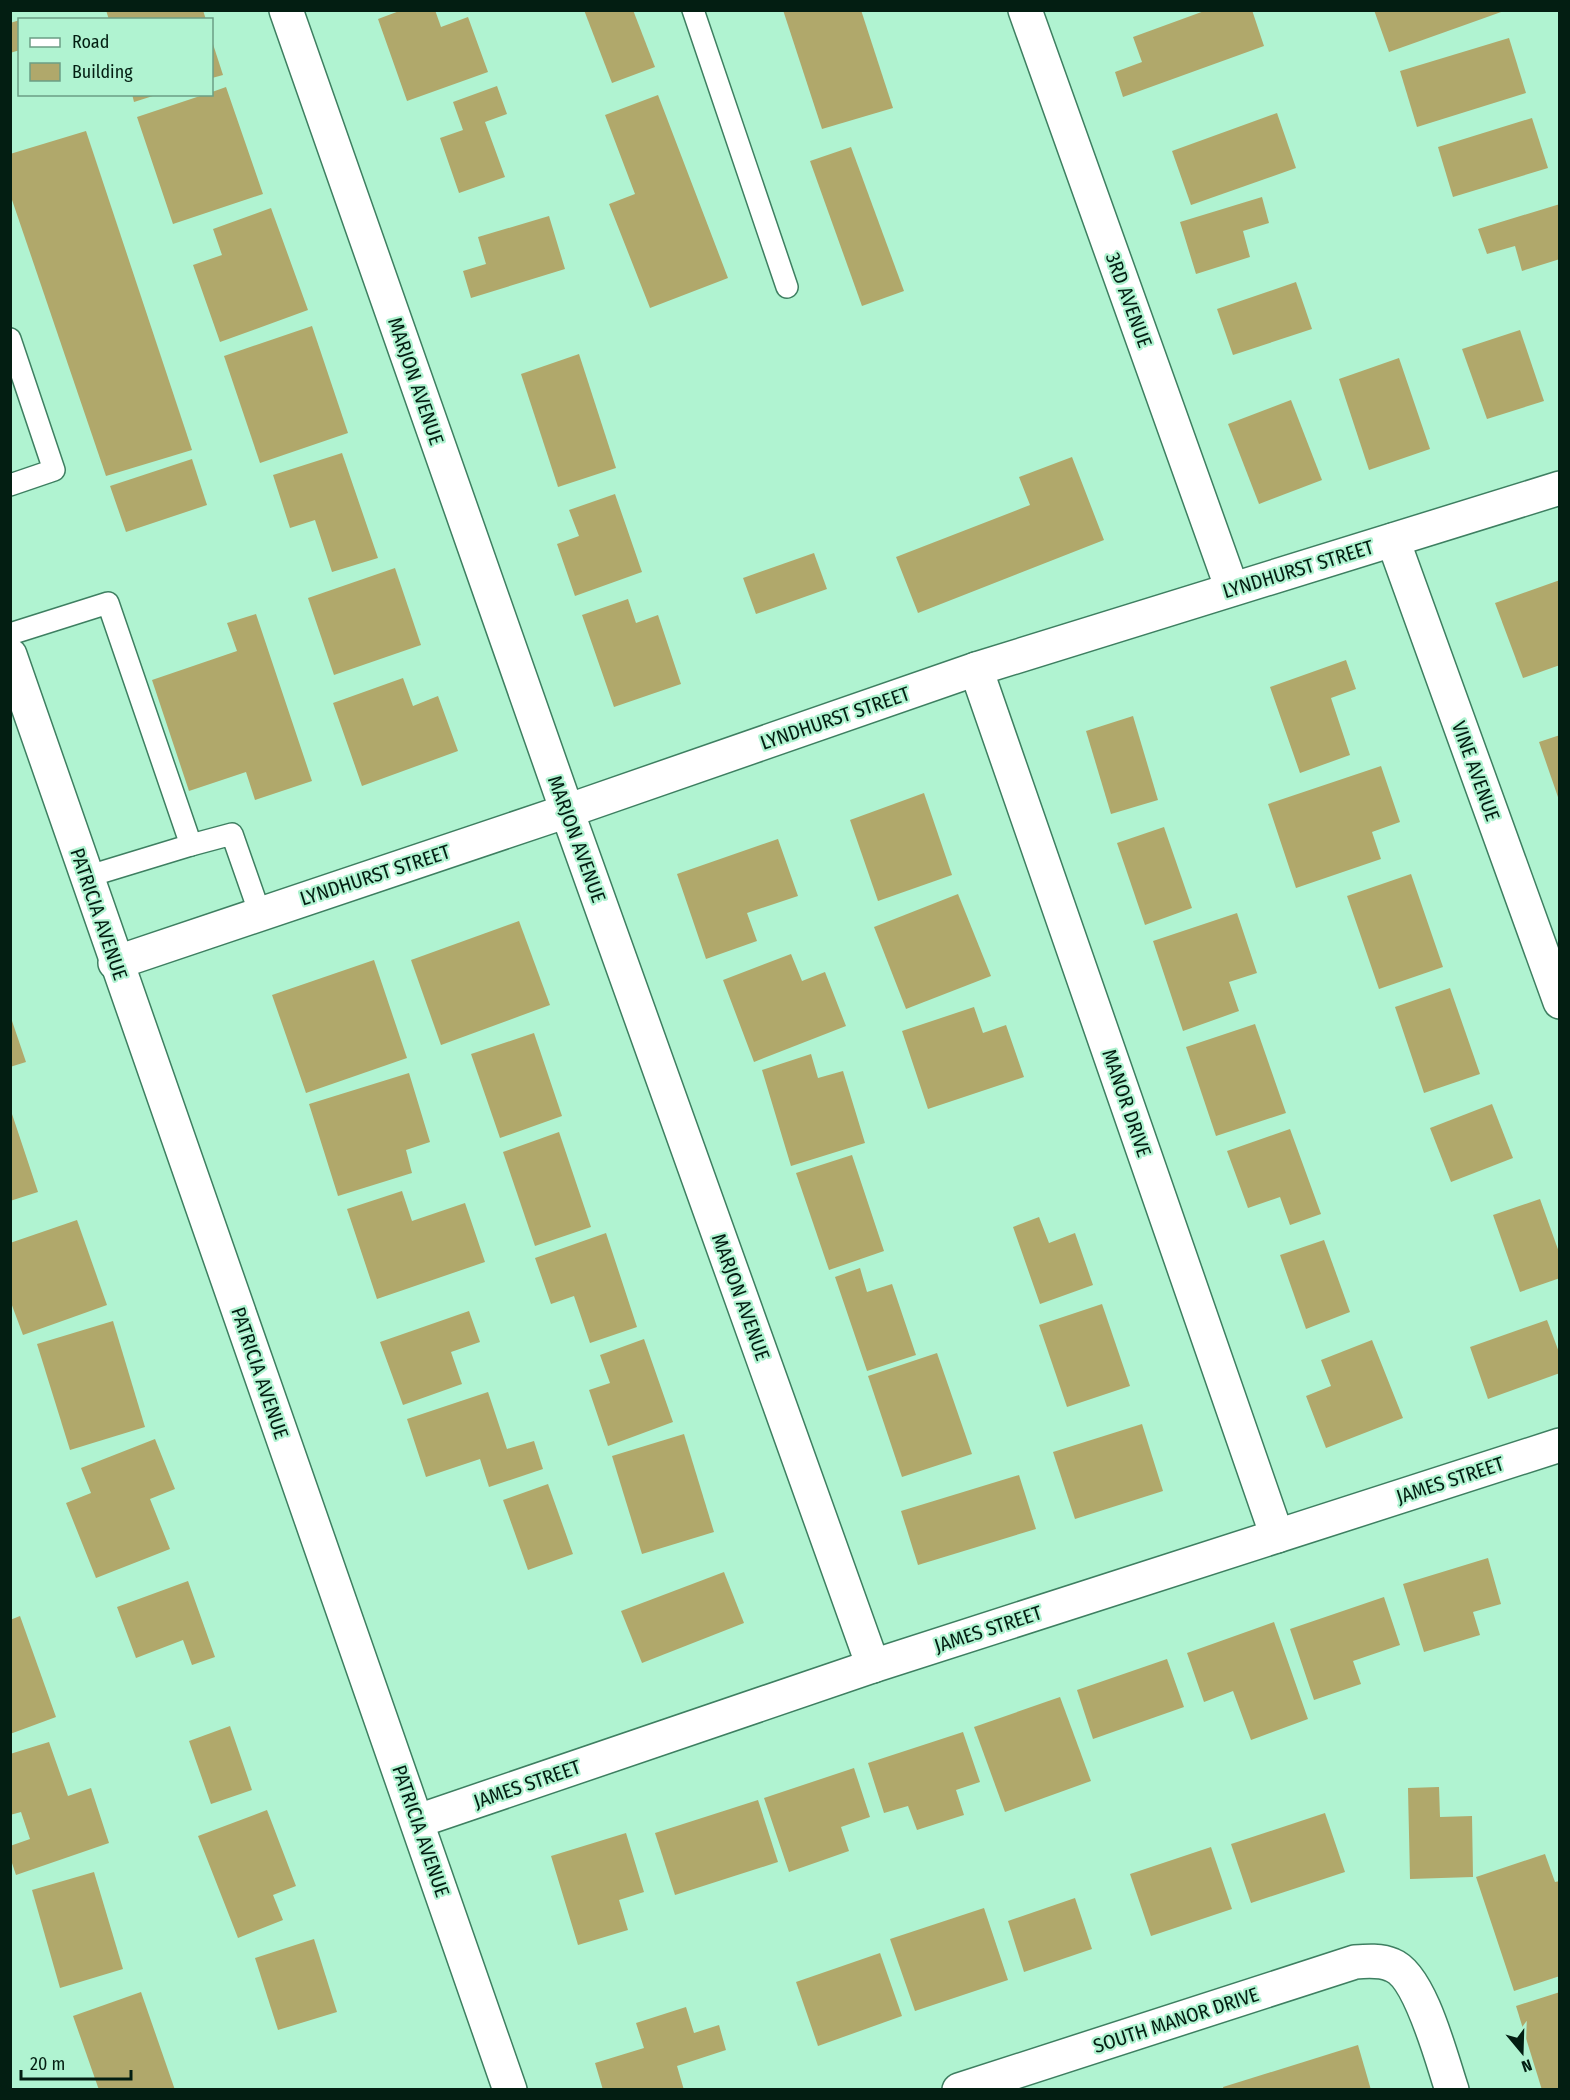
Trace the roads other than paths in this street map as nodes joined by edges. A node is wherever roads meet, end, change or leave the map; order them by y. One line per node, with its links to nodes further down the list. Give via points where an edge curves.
1 (286, 10): 13 (street, MARJON AVENUE)
2 (693, 10): 4 (lane)
3 (1025, 10): 9 (street, 3RD AVENUE)
4 (787, 287)
5 (10, 339): 6 (lane, via 54,470)
6 (10, 485)
7 (1560, 488): 8 (street, LYNDHURST STREET)
8 (1393, 540): 9 (street, LYNDHURST STREET); 18 (street, VINE AVENUE)
9 (1233, 589): 12 (street, LYNDHURST STREET)
10 (10, 634): 14 (lane, via 108,603)
11 (10, 655): 15 (street, PATRICIA AVENUE)
12 (976, 669): 13 (street, LYNDHURST STREET); 20 (street, MANOR DRIVE)
13 (567, 812): 16 (street, LYNDHURST STREET); 21 (street, MARJON AVENUE)
14 (191, 845): 15 (lane); 16 (lane, via 232,834)
15 (86, 877): 17 (street, PATRICIA AVENUE)
16 (260, 914): 17 (street, LYNDHURST STREET)
17 (115, 963): 22 (street, PATRICIA AVENUE)
18 (1560, 1002)
19 (1560, 1445): 20 (street, JAMES STREET)
20 (1277, 1536): 21 (street, JAMES STREET)
21 (873, 1666): 22 (street, JAMES STREET)
22 (418, 1821): 24 (street, PATRICIA AVENUE)
23 (975, 2087): 25 (street, SOUTH MANOR DRIVE, via 1355,1962 1374,1961 1394,1965 1419,1995)
24 (510, 2090)
25 (1452, 2090)

